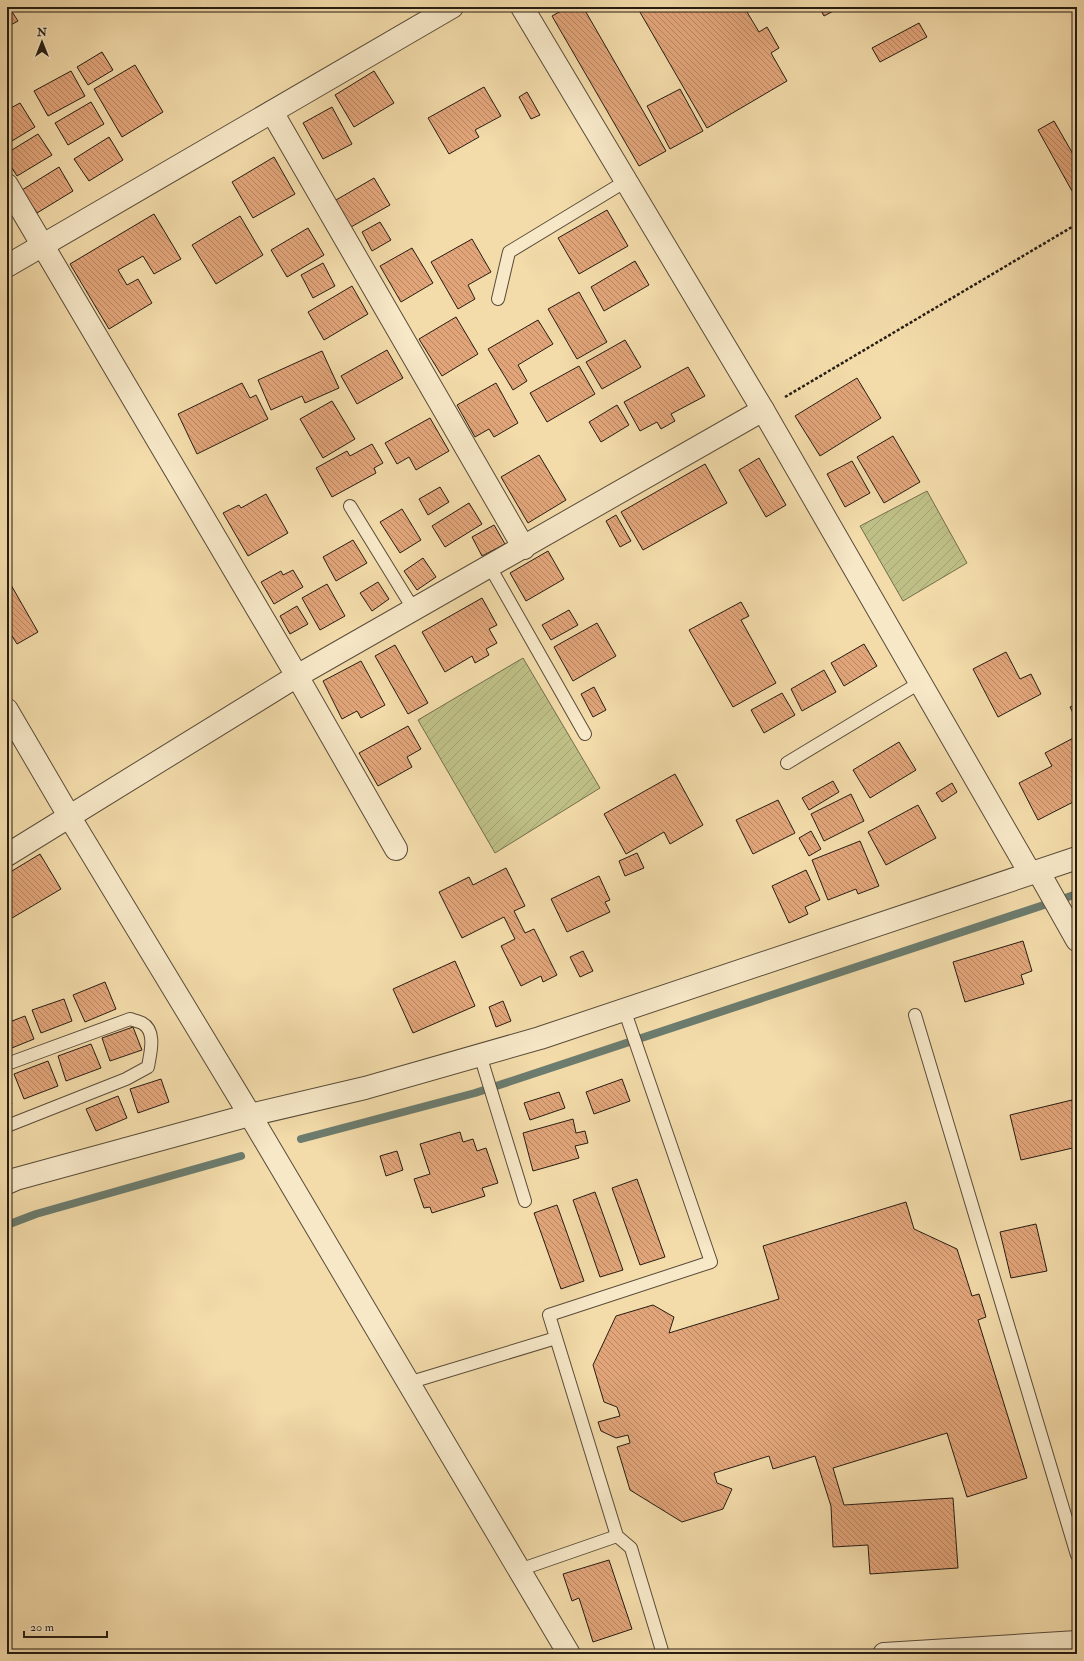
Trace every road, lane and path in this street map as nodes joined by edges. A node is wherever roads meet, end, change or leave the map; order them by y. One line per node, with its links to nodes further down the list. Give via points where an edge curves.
1 (452, 7): 3 (street)
2 (522, 7): 4 (street)
3 (272, 112): 7 (street); 12 (street)
4 (626, 181): 9 (lane, via 509,252); 10 (street)
5 (7, 185): 7 (street)
6 (1077, 224): 10 (path)
7 (43, 244): 8 (street); 15 (street)
8 (7, 266)
9 (498, 299)
10 (763, 410): 12 (street); 16 (street)
11 (350, 506): 14 (lane)
12 (524, 548): 13 (street)
13 (490, 567): 14 (street); 18 (lane)
14 (414, 610): 15 (street)
15 (297, 676): 20 (street); 21 (street)
16 (921, 682): 19 (lane); 24 (street)
17 (7, 710): 20 (street)
18 (585, 734)
19 (788, 764)
20 (69, 816): 22 (street); 30 (street)
21 (396, 849)
22 (7, 855)
23 (1077, 858): 24 (street)
24 (1034, 872): 25 (street, via 1050,893); 26 (street)
25 (1077, 940)
26 (624, 1009): 28 (street, via 540,1038); 34 (lane, via 711,1262 549,1315)
27 (915, 1015): 37 (lane)
28 (480, 1055): 30 (street, via 365,1088); 33 (lane)
29 (7, 1064): 31 (lane, via 130,1019 143,1024 151,1035 148,1067 126,1079)
30 (250, 1115): 32 (street); 35 (street)
31 (7, 1126)
32 (7, 1183)
33 (525, 1201)
34 (556, 1338): 35 (lane); 36 (lane)
35 (408, 1383): 38 (street)
36 (617, 1536): 38 (lane); 42 (lane, via 631,1548)
37 (1077, 1556)
38 (519, 1570): 41 (street)
39 (1077, 1642): 40 (street)
40 (929, 1653): 43 (street)
41 (569, 1654)
42 (663, 1654)
43 (884, 1654)

